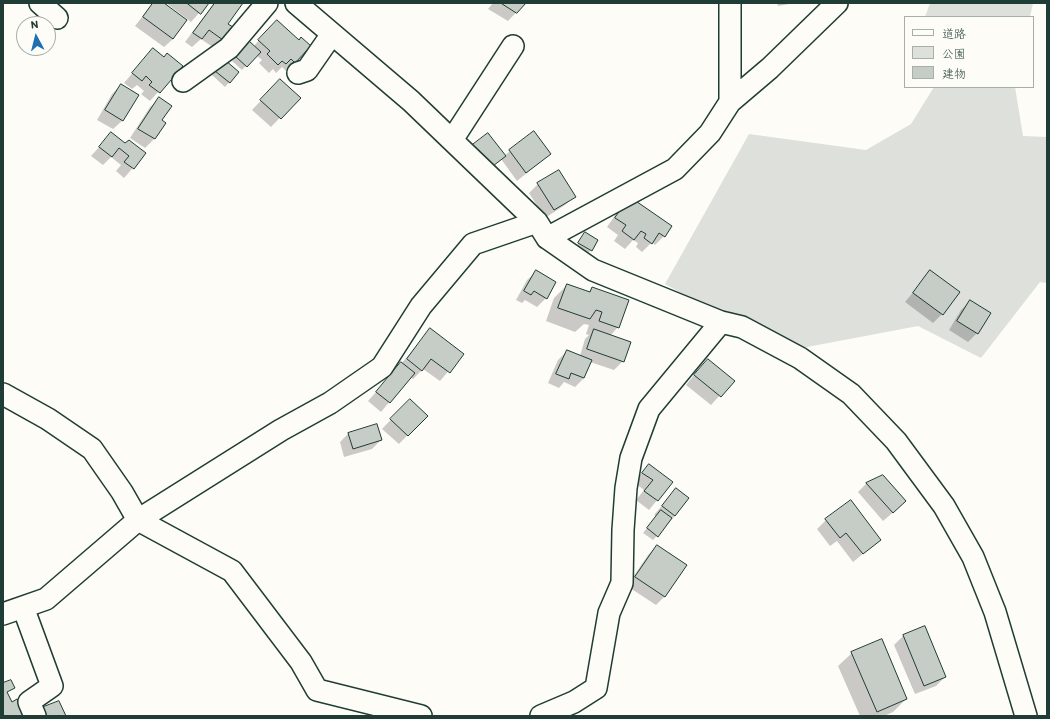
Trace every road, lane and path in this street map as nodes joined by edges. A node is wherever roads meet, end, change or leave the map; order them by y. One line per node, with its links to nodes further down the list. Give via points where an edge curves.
1 (40, 3): 6 (street)
2 (267, 3): 10 (street, via 229,48)
3 (296, 3): 7 (street)
4 (730, 3): 11 (street)
5 (837, 3): 11 (street, via 770,68)
6 (57, 18)
7 (332, 34): 9 (street, via 308,70); 12 (street, via 411,101)
8 (513, 46): 12 (street)
9 (298, 73)
10 (183, 80)
11 (730, 102): 13 (street, via 710,133 675,169)
12 (452, 140): 13 (street)
13 (542, 230): 14 (street, via 593,270); 16 (street, via 473,244 421,306 382,367 330,403 281,430)
14 (721, 322): 21 (street, via 649,409 631,458 626,488 622,582 609,612 596,688 574,702); 22 (street, via 742,327 800,358 851,394 896,440 944,506 973,557 995,612)
15 (3, 394): 16 (street, via 48,419 92,449)
16 (138, 520): 17 (street, via 46,599); 20 (street, via 232,571 301,662 317,690)
17 (23, 607): 18 (street); 19 (street, via 52,686 29,702)
18 (3, 614)
19 (35, 716)
20 (421, 716)
21 (542, 716)
22 (1026, 716)

